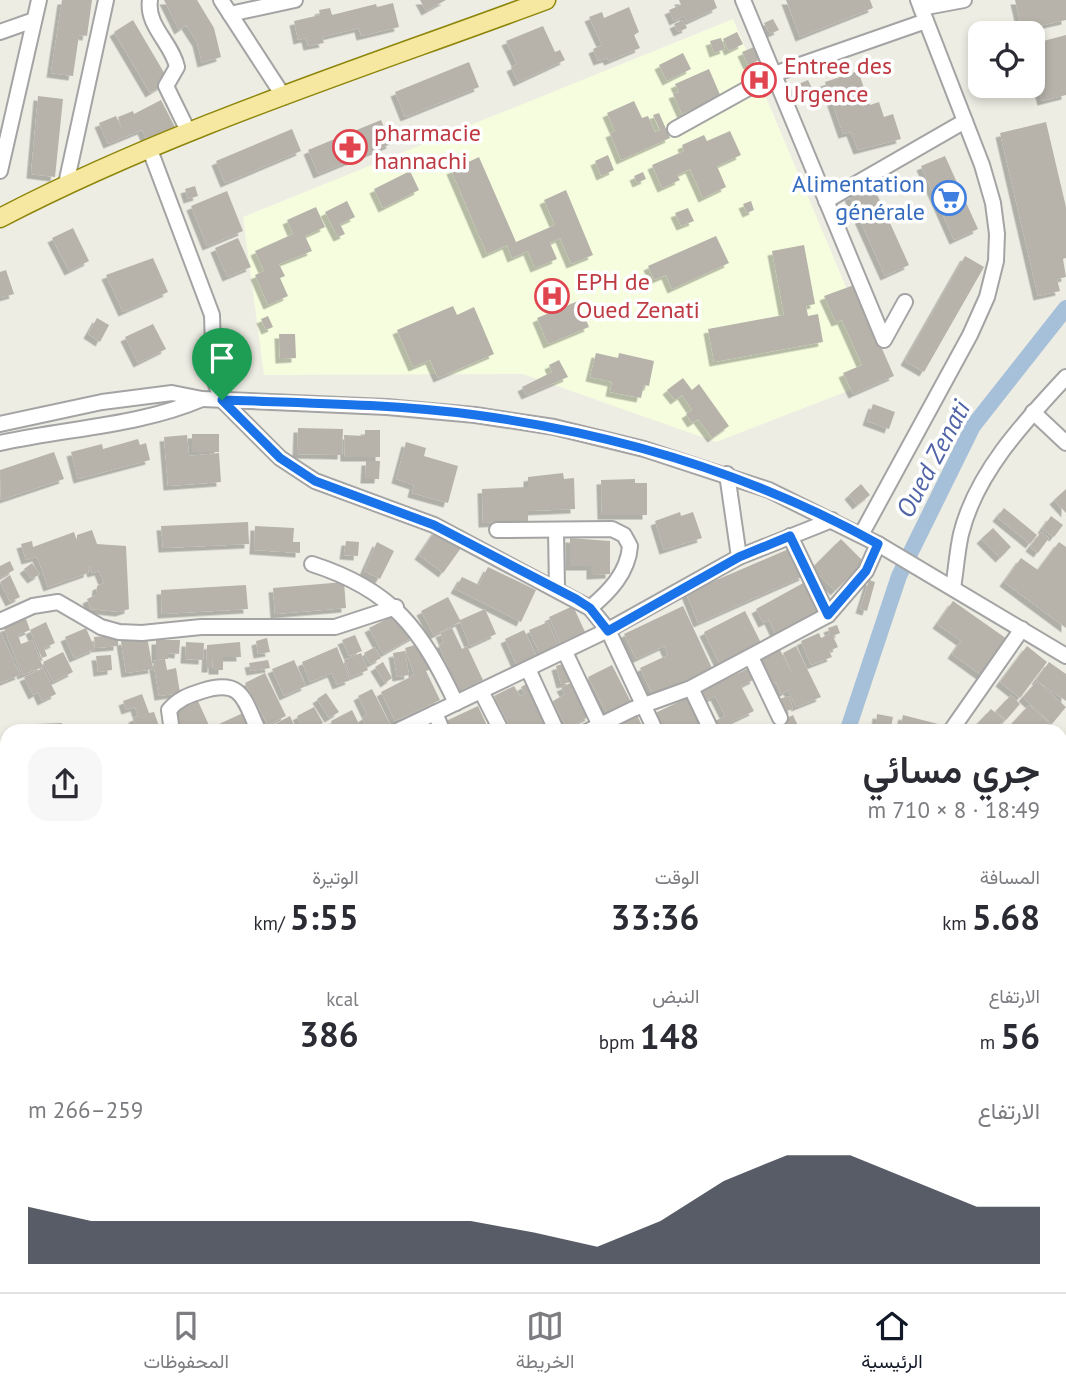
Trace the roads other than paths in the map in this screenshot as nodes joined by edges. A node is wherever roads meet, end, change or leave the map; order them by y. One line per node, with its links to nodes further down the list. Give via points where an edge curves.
1 (38, 0): 11 (street)
2 (106, 0): 20 (street)
3 (150, 0): 17 (street, via 152,21 177,67 166,86)
4 (221, 0): 10 (street)
5 (295, 0): 10 (street)
6 (545, 0): 14 (main road)
7 (743, 0): 13 (street)
8 (964, 0): 9 (street)
9 (922, 10): 13 (street); 15 (street)
10 (230, 14): 14 (street)
11 (34, 20): 12 (street); 19 (street)
12 (0, 32)
13 (774, 74): 16 (street); 21 (street)
14 (284, 97): 17 (main road)
15 (965, 121): 21 (street); 35 (street, via 993,203 997,234 987,297)
16 (675, 129)
17 (189, 133): 18 (main road)
18 (150, 150): 20 (main road); 26 (street, via 212,315 214,379)
19 (0, 171)
20 (66, 184): 22 (main road)
21 (826, 201): 23 (street, via 884,340)
22 (0, 218)
23 (905, 302)
24 (1066, 377): 27 (street)
25 (202, 400): 26 (street); 28 (street, via 172,393 102,402); 29 (street, via 166,415)
26 (222, 400): 31 (street, via 475,415 554,427); 41 (street, via 280,458 315,481 434,525)
27 (1033, 412): 30 (street); 40 (street, via 981,483 961,535)
28 (0, 424)
29 (0, 443)
30 (1066, 443)
31 (727, 474): 32 (street); 38 (street)
32 (832, 520): 35 (street); 36 (street)
33 (497, 530): 34 (street)
34 (556, 530): 41 (street); 43 (street, via 612,529 624,535 630,546 624,570)
35 (861, 535): 37 (street)
36 (790, 536): 38 (street); 44 (street)
37 (882, 547): 40 (street); 44 (street)
38 (739, 557): 47 (street)
39 (312, 564): 42 (street, via 342,573)
40 (953, 588): 46 (street)
41 (557, 590): 43 (street)
42 (396, 607): 45 (street, via 350,624 320,628 119,632 58,602 33,606); 54 (street, via 435,659)
43 (590, 608): 47 (street)
44 (828, 615): 50 (street)
45 (0, 621)
46 (1022, 629): 49 (street); 68 (street)
47 (608, 631): 48 (street); 55 (street)
48 (565, 652): 51 (street); 64 (street)
49 (1066, 656)
50 (751, 657): 52 (street); 57 (street)
51 (528, 669): 53 (street); 63 (street)
52 (691, 688): 55 (street); 67 (street)
53 (481, 691): 54 (street); 62 (street)
54 (456, 703): 56 (street)
55 (643, 705): 65 (street); 66 (street)
56 (435, 713): 60 (street); 61 (street)
57 (780, 718)
58 (171, 724): 59 (street, via 169,710 176,702 218,686 232,687 241,694)
59 (255, 724)
60 (412, 724)
61 (440, 724)
62 (498, 724)
63 (553, 724)
64 (594, 724)
65 (606, 724)
66 (652, 724)
67 (708, 724)
68 (959, 724)

